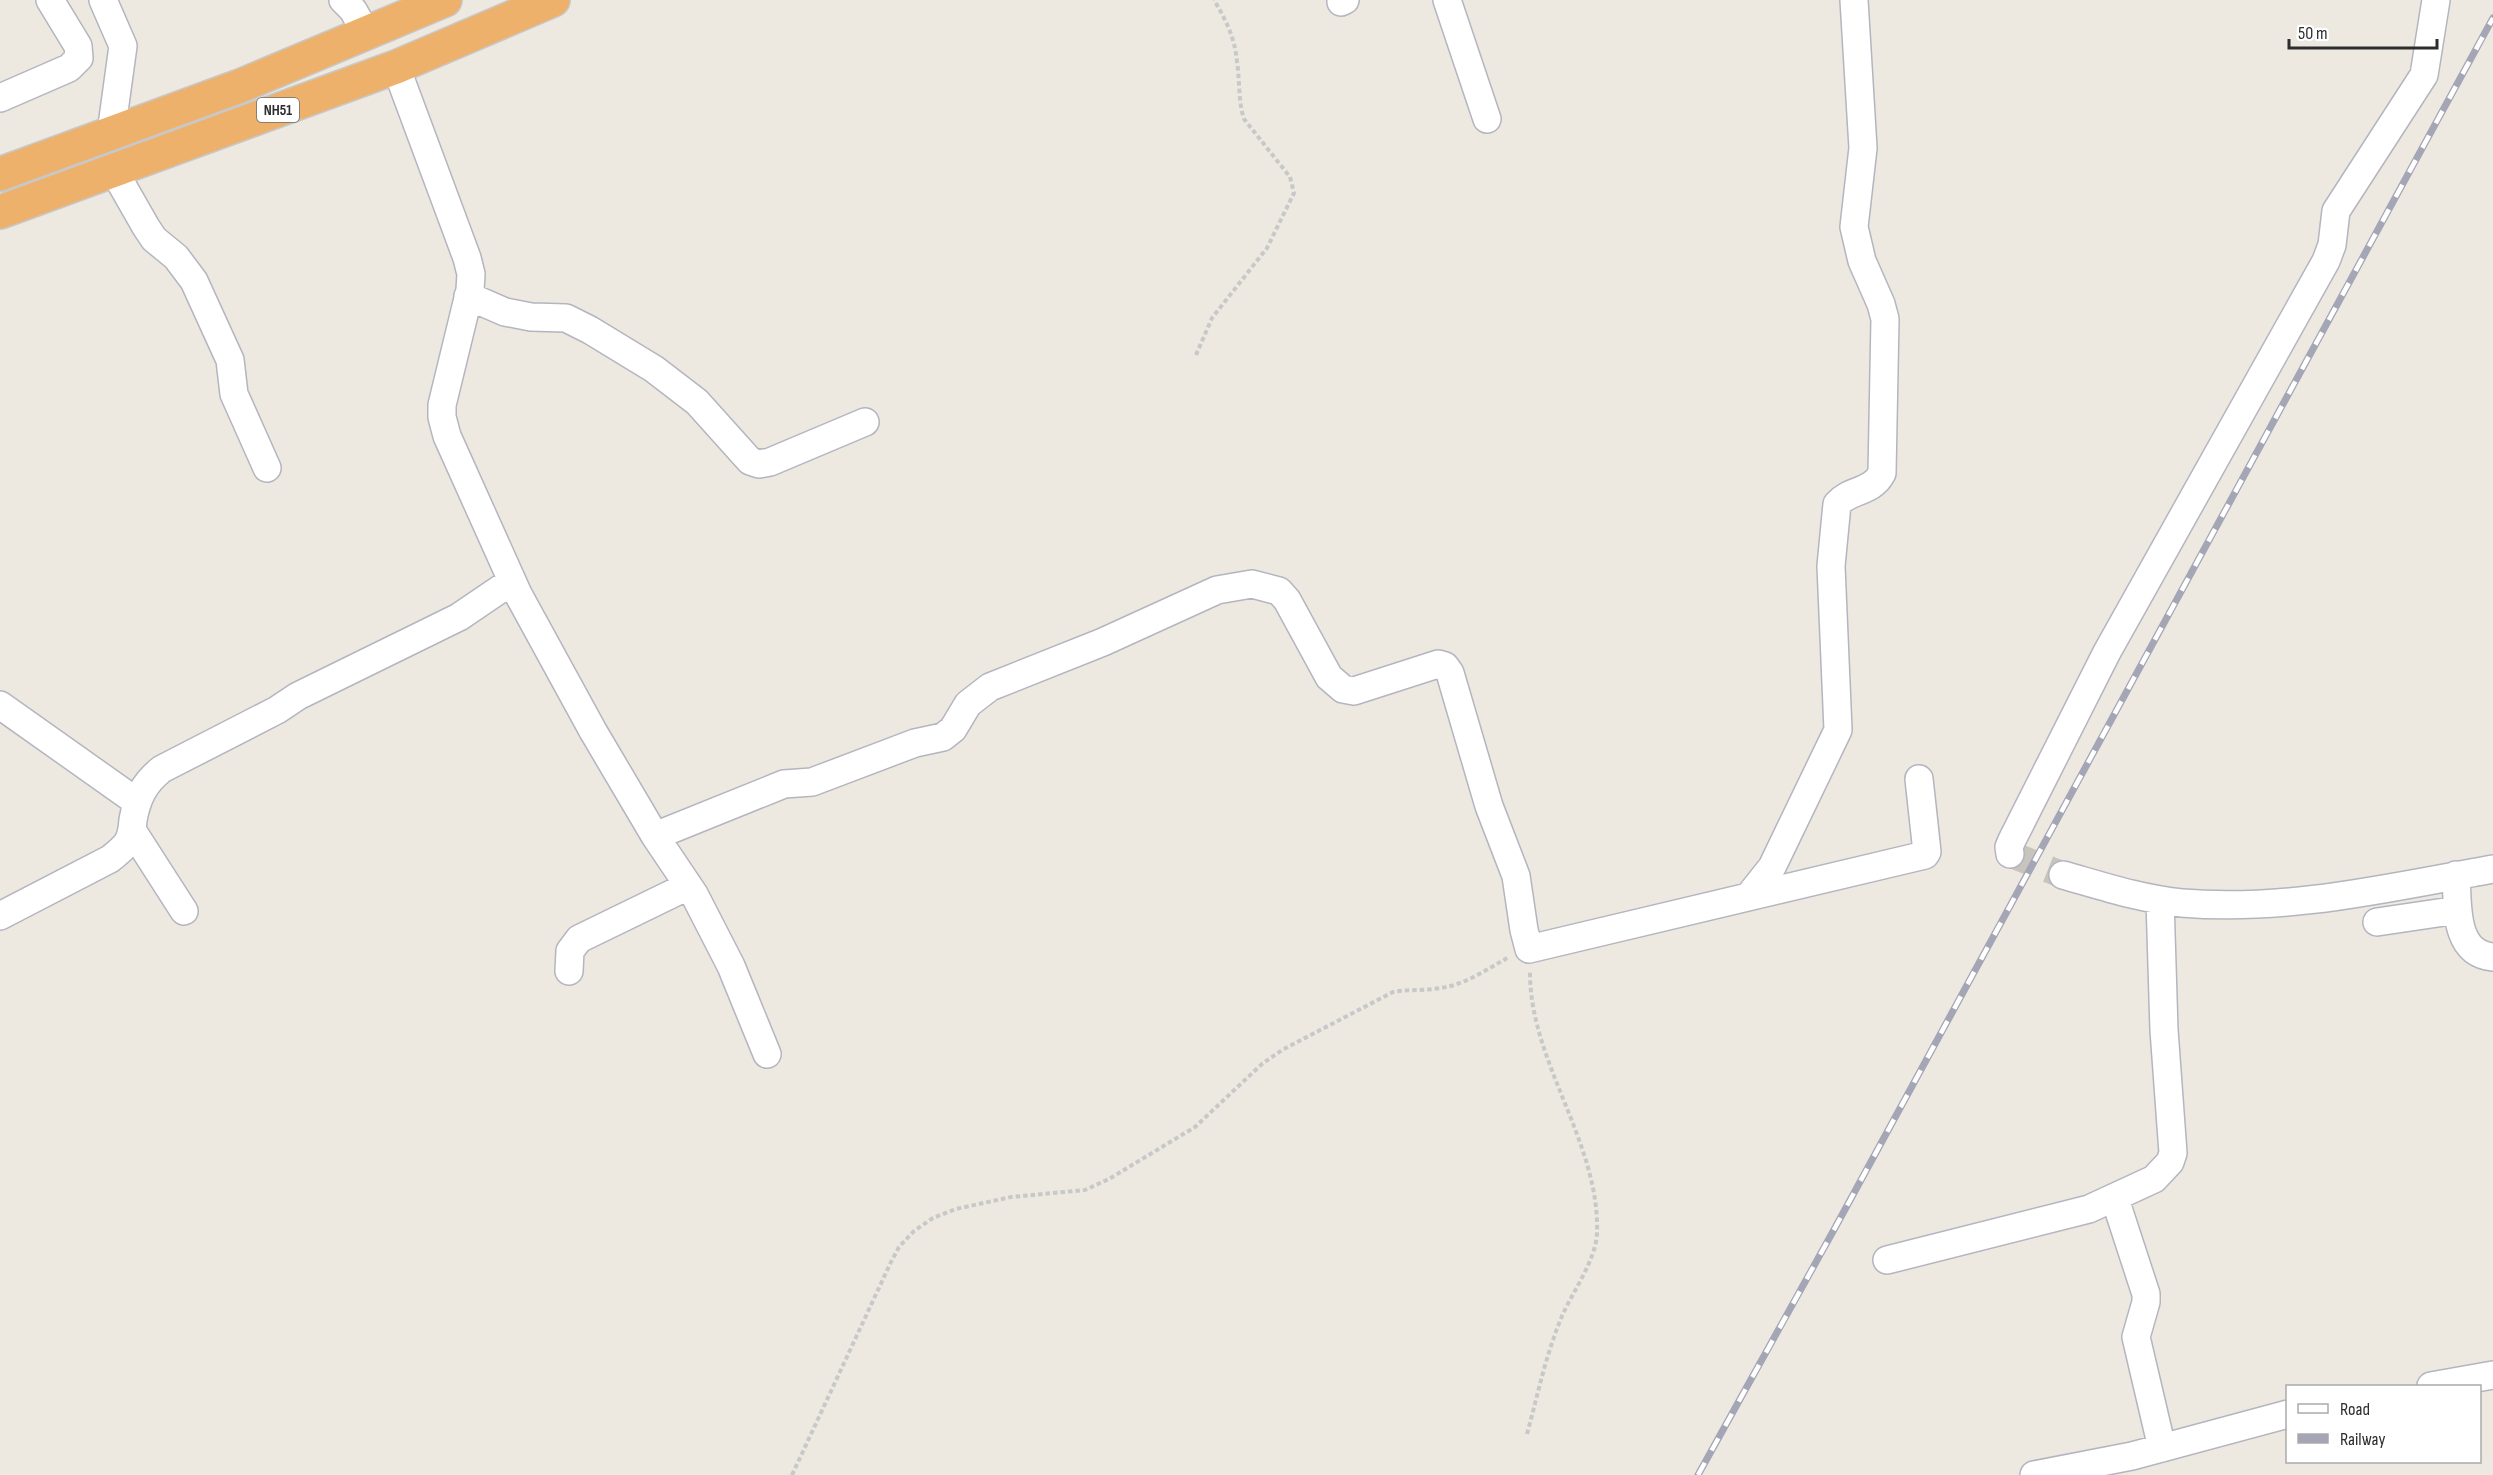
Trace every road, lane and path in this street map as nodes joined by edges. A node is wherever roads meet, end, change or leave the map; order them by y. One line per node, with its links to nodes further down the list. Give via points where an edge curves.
1 (50, 0): 12 (street, via 78,46 79,58 69,68)
2 (103, 0): 14 (street, via 123,46)
3 (343, 0): 10 (street)
4 (445, 0): 10 (highway, NH51)
5 (553, 0): 11 (highway, NH51)
6 (1214, 0): 19 (path, via 1235,46 1244,119 1284,168 1294,194 1267,248 1212,318)
7 (1447, 0): 13 (street)
8 (1854, 0): 33 (street, via 1863,148 1854,227 1862,261 1885,319 1882,473 1871,487 1837,504 1831,566 1838,730 1772,867)
9 (2436, 0): 28 (street, via 2424,75 2336,211 2326,261 2107,652 2012,840)
10 (366, 33): 14 (highway, NH51, via 240,86)
11 (396, 67): 15 (highway, NH51); 18 (street, via 467,258 471,274)
12 (0, 98)
13 (1487, 119)
14 (111, 133): 16 (highway, NH51)
15 (114, 171): 17 (highway, NH51); 21 (street, via 154,239 176,257 194,281 230,360 234,394)
16 (0, 174)
17 (0, 212)
18 (468, 296): 20 (street, via 505,312 566,318 590,330 654,369 698,402 750,460 759,464); 22 (street, via 444,393 442,417)
19 (1196, 355)
20 (865, 422)
21 (267, 468)
22 (512, 580): 25 (street, via 459,617 298,696 170,765 152,777); 27 (street)
23 (0, 705): 25 (street)
24 (1919, 779): 33 (street, via 1927,852 1924,855)
25 (137, 802): 26 (street)
26 (132, 830): 36 (street); 37 (street, via 127,844 110,859)
27 (655, 836): 32 (street); 39 (street, via 783,784 812,782 915,743 936,740 949,733 968,704 990,687 1092,647 1217,590 1252,584 1279,591 1287,600 1329,677 1343,689 1354,691 1438,664 1445,666 1489,806 1516,876)
28 (2010, 854)
29 (2493, 868): 31 (street)
30 (2062, 875): 34 (street)
31 (2456, 875): 34 (street, via 2276,904); 35 (street)
32 (688, 886): 41 (street, via 579,939 570,951); 42 (street, via 731,966)
33 (1749, 897): 39 (street)
34 (2160, 900): 43 (street, via 2164,1030 2174,1153 2154,1179)
35 (2458, 910): 38 (street); 40 (street, via 2466,943 2478,953)
36 (184, 911)
37 (0, 916)
38 (2377, 922)
39 (1528, 948): 48 (path, via 1532,1004 1589,1172 1597,1232 1594,1253 1548,1353); 50 (path, via 1461,983 1393,993 1282,1050 1195,1127 1109,1179 1085,1190 1011,1197 956,1209 914,1231 891,1262)
40 (2493, 957)
41 (569, 971)
42 (767, 1054)
43 (2115, 1199): 44 (street, via 2065,1217); 49 (street, via 2146,1294 2136,1337)
44 (1887, 1260)
45 (2493, 1375): 46 (street)
46 (2437, 1385)
47 (2286, 1415): 49 (street)
48 (1527, 1434)
49 (2162, 1448): 51 (street)
50 (792, 1475)
51 (2034, 1475)

